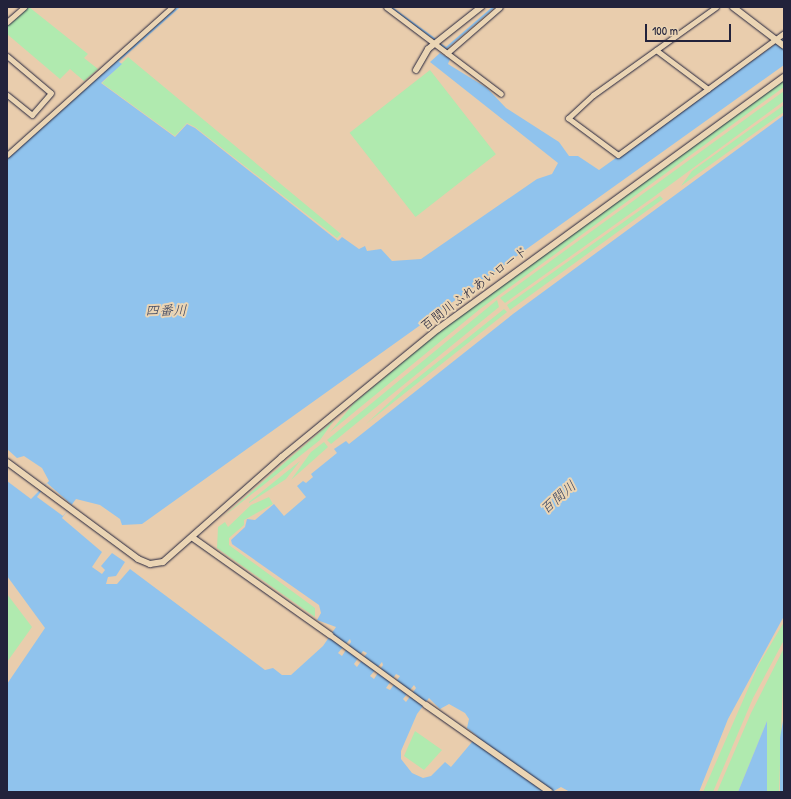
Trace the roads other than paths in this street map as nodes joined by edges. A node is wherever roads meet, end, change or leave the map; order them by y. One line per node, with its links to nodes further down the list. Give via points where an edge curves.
1 (24, 7): 8 (street)
2 (172, 7): 20 (street)
3 (386, 7): 10 (street)
4 (481, 7): 10 (street)
5 (500, 7): 13 (street)
6 (716, 7): 12 (street)
7 (733, 7): 11 (street)
8 (7, 22)
9 (784, 33): 11 (street)
10 (435, 43): 13 (street); 15 (street)
11 (779, 43): 17 (street)
12 (656, 50): 17 (street); 17 (street, via 570,112 568,118 618,155)
13 (445, 51): 18 (street)
14 (7, 56): 19 (street, via 51,93 32,115)
15 (416, 70)
16 (784, 77): 22 (street, 百間川ふれあいロード, via 438,328 282,457)
17 (708, 89)
18 (501, 94)
19 (7, 95)
20 (7, 155)
21 (7, 462): 22 (street, 百間川ふれあいロード, via 150,564 168,560)
22 (193, 538): 23 (street)
23 (330, 635): 24 (street)
24 (426, 705): 25 (street)
25 (550, 792)

